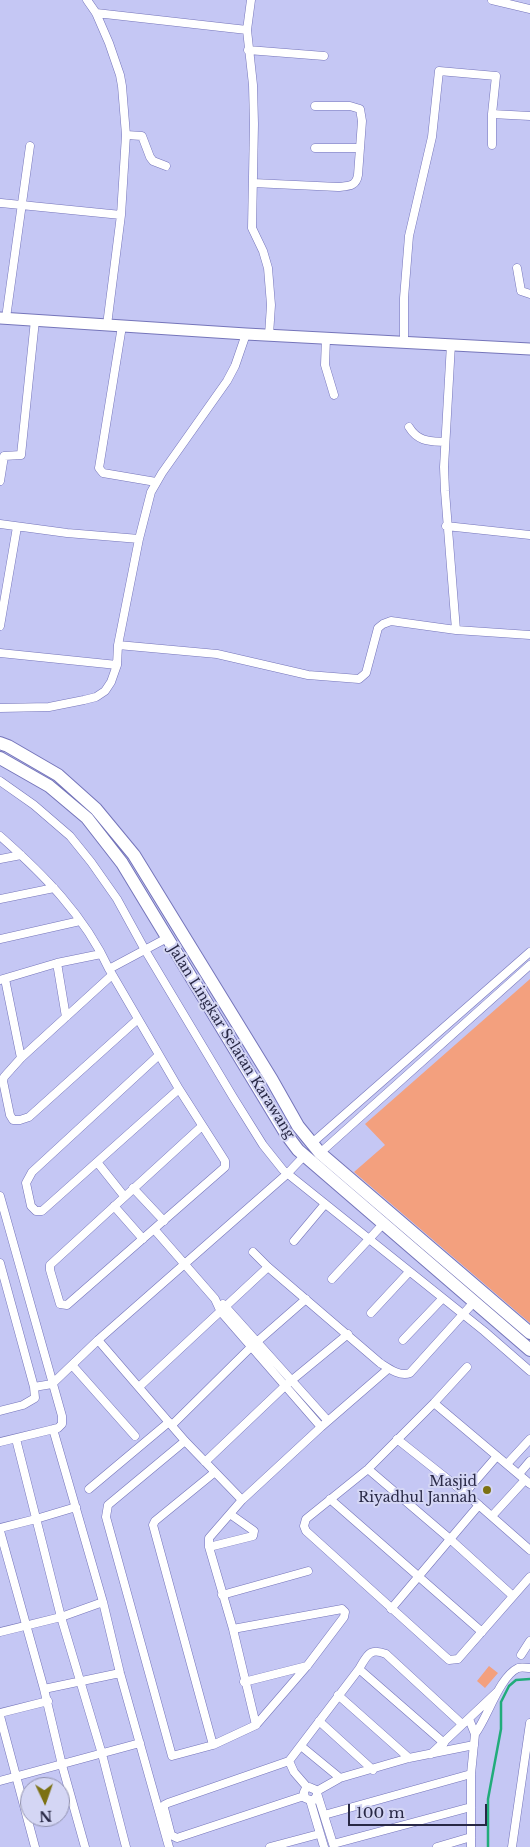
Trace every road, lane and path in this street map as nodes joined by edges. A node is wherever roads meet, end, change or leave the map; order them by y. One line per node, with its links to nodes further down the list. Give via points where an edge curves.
1 (87, 0): 5 (street)
2 (251, 0): 6 (street)
3 (492, 0): 4 (street)
4 (530, 9)
5 (96, 13): 6 (street); 12 (street, via 120,75)
6 (247, 30): 7 (street)
7 (248, 50): 8 (street); 18 (street, via 253,85)
8 (324, 56)
9 (315, 106): 16 (street, via 360,109)
10 (492, 114): 11 (street); 13 (street); 31 (street, via 496,76 439,71 432,137 409,236)
11 (530, 116)
12 (126, 135): 17 (street, via 142,136 153,161); 21 (street)
13 (492, 145)
14 (30, 146): 20 (street)
15 (315, 148): 16 (street)
16 (359, 148): 18 (street, via 357,180 351,186)
17 (166, 166)
18 (253, 183): 29 (street, via 252,233 263,251 270,283)
19 (1, 203): 20 (street)
20 (23, 205): 21 (street); 24 (street)
21 (121, 215): 26 (street)
22 (517, 268): 23 (street, via 521,291)
23 (530, 294)
24 (3, 318): 25 (street)
25 (35, 320): 26 (street); 37 (street, via 21,454 4,456)
26 (107, 325): 27 (street)
27 (122, 326): 28 (street); 38 (street, via 99,468 104,473)
28 (246, 334): 29 (street); 38 (street, via 227,381)
29 (269, 335): 30 (street)
30 (326, 338): 31 (street); 34 (street, via 326,365)
31 (404, 342): 32 (street)
32 (451, 344): 33 (street); 36 (street)
33 (530, 349)
34 (334, 395)
35 (409, 427): 36 (street, via 420,439)
36 (446, 442): 40 (street)
37 (0, 481)
38 (156, 482): 43 (street)
39 (0, 524): 41 (street)
40 (446, 526): 42 (street); 46 (street)
41 (17, 527): 43 (street); 44 (street)
42 (530, 535)
43 (140, 539): 48 (street)
44 (3, 584): 45 (street)
45 (0, 626)
46 (456, 630): 47 (street); 48 (street, via 391,621 383,624 378,628 366,673 359,679 308,675 217,654)
47 (530, 635)
48 (118, 645): 50 (street)
49 (0, 653): 50 (street)
50 (116, 665): 51 (street, via 111,682 96,696 49,707)
51 (0, 708)
52 (0, 743): 69 (main road, Jalan Lingkar Selatan Karawang, via 58,775 96,809 134,855)
53 (0, 758): 61 (main road, Jalan Lingkar Selatan Karawang, via 49,786 87,818 122,863)
54 (0, 781): 63 (street, via 70,836 118,899)
55 (0, 836): 56 (street)
56 (21, 855): 57 (street); 58 (street)
57 (0, 859)
58 (54, 888): 59 (street); 60 (street)
59 (0, 899)
60 (80, 921): 62 (street); 65 (street)
61 (167, 938): 63 (street); 71 (main road, Jalan Lingkar Selatan Karawang)
62 (0, 939)
63 (145, 950): 68 (street); 83 (street, via 263,1145)
64 (530, 952): 78 (street)
65 (102, 954): 66 (street); 68 (street)
66 (58, 963): 70 (street); 72 (street)
67 (530, 965): 79 (street)
68 (110, 972): 72 (street); 73 (street)
69 (207, 976): 71 (main road); 80 (main road, Jalan Lingkar Selatan Karawang)
70 (3, 980): 75 (street)
71 (194, 983): 81 (main road, Jalan Lingkar Selatan Karawang, via 286,1134)
72 (66, 1017): 75 (street)
73 (138, 1019): 74 (street); 75 (street, via 29,1117 13,1120 3,1081)
74 (158, 1055): 76 (street); 82 (street, via 27,1179 31,1206 42,1211)
75 (21, 1058)
76 (178, 1089): 77 (street); 82 (street)
77 (202, 1126): 84 (street); 89 (street, via 225,1161 225,1167)
78 (328, 1130): 79 (street); 80 (street)
79 (336, 1137): 80 (street)
80 (315, 1149): 107 (main road, Jalan Lingkar Selatan Karawang)
81 (304, 1156): 83 (street); 90 (main road, Jalan Lingkar Selatan Karawang)
82 (97, 1162): 86 (street)
83 (287, 1174): 87 (street); 97 (street)
84 (133, 1188): 86 (street); 89 (street)
85 (0, 1196): 118 (street)
86 (124, 1196): 88 (street)
87 (325, 1204): 93 (street); 94 (street)
88 (114, 1206): 92 (street); 92 (street, via 50,1265 60,1304 67,1306)
89 (164, 1221): 91 (street)
90 (383, 1224): 93 (street); 103 (main road, Jalan Lingkar Selatan Karawang)
91 (154, 1229): 92 (street); 97 (street)
92 (143, 1239)
93 (369, 1240): 99 (street); 100 (street)
94 (294, 1241)
95 (253, 1252): 98 (street)
96 (0, 1263): 119 (street)
97 (185, 1264): 104 (street); 109 (street)
98 (268, 1267): 101 (street); 104 (street)
99 (409, 1272): 102 (street); 105 (street)
100 (332, 1279)
101 (306, 1299): 108 (street); 111 (street)
102 (442, 1299): 106 (street); 110 (street)
103 (474, 1302): 106 (street); 112 (main road, Jalan Lingkar Selatan Karawang)
104 (224, 1309): 111 (street); 120 (street)
105 (371, 1313)
106 (462, 1314): 114 (street, via 410,1373 403,1374); 116 (street)
107 (530, 1333)
108 (348, 1334): 114 (street); 117 (street)
109 (98, 1340): 113 (street); 120 (street)
110 (403, 1340)
111 (255, 1344): 117 (street); 124 (street)
112 (530, 1350)
113 (72, 1364): 118 (street); 127 (street)
114 (388, 1368): 123 (street)
115 (467, 1368): 121 (street)
116 (530, 1371)
117 (289, 1383): 123 (street); 125 (street); 135 (street)
118 (52, 1384): 119 (street); 126 (street, via 62,1416 62,1424)
119 (34, 1387): 122 (street, via 35,1398)
120 (139, 1387): 124 (street)
121 (434, 1403): 129 (street); 133 (street)
122 (0, 1411)
123 (328, 1421): 125 (street)
124 (170, 1424): 130 (street); 140 (street)
125 (321, 1427): 142 (street)
126 (53, 1429): 128 (street); 145 (street)
127 (135, 1436)
128 (16, 1439): 132 (street); 148 (street)
129 (397, 1439): 137 (street); 141 (street)
130 (185, 1441): 135 (street); 186 (street, via 108,1505 106,1517 172,1756)
131 (529, 1441): 136 (street)
132 (0, 1442)
133 (497, 1456): 136 (street); 141 (street)
134 (530, 1460): 139 (street)
135 (205, 1462): 138 (street)
136 (507, 1464): 139 (street)
137 (368, 1469): 143 (street); 150 (street)
138 (215, 1472): 142 (street); 186 (street, via 153,1525)
139 (525, 1479): 147 (street)
140 (89, 1489)
141 (465, 1493): 144 (street)
142 (242, 1500): 146 (street)
143 (330, 1500): 154 (street); 159 (street, via 306,1519 306,1531)
144 (479, 1505): 147 (street); 150 (street)
145 (76, 1507): 148 (street); 158 (street)
146 (230, 1514): 151 (street, via 209,1538); 151 (street, via 254,1531 253,1536)
147 (492, 1516): 152 (street)
148 (36, 1519): 149 (street); 160 (street)
149 (0, 1529): 161 (street)
150 (450, 1539): 154 (street); 157 (street)
151 (209, 1547): 156 (street)
152 (530, 1550)
153 (308, 1571): 156 (street)
154 (419, 1576): 159 (street); 164 (street)
155 (530, 1577): 157 (street)
156 (222, 1595): 162 (street)
157 (513, 1596): 164 (street)
158 (103, 1602): 160 (street); 170 (street)
159 (391, 1609): 164 (street, via 450,1660 458,1660)
160 (61, 1617): 161 (street); 171 (street)
161 (26, 1626): 163 (street); 173 (street)
162 (233, 1629): 167 (street, via 342,1609 344,1617); 172 (street)
163 (0, 1632)
164 (482, 1632)
165 (530, 1641): 166 (street)
166 (521, 1655)
167 (307, 1666): 172 (street); 181 (street)
168 (530, 1668): 174 (street, via 519,1668 510,1674)
169 (359, 1669): 175 (street); 179 (street, via 372,1651 386,1654); 185 (street)
170 (120, 1673): 171 (street); 184 (street)
171 (80, 1681): 173 (street); 189 (street)
172 (244, 1682): 181 (street)
173 (44, 1689): 176 (street)
174 (497, 1692): 179 (street); 182 (street)
175 (338, 1696): 178 (street); 191 (street)
176 (48, 1701): 177 (street); 193 (street)
177 (0, 1714): 183 (street)
178 (319, 1721): 188 (street); 194 (street)
179 (466, 1721): 182 (street); 185 (street)
180 (530, 1723): 215 (street)
181 (256, 1725): 186 (street)
182 (475, 1734): 187 (street)
183 (3, 1736): 196 (street)
184 (140, 1743): 189 (street); 210 (street)
185 (444, 1744): 190 (street)
186 (213, 1745)
187 (474, 1745): 190 (street); 195 (street)
188 (301, 1746): 192 (street); 197 (street)
189 (102, 1754): 193 (street); 209 (street)
190 (430, 1754): 191 (street)
191 (409, 1758): 194 (street)
192 (289, 1761): 199 (street); 201 (street, via 164,1805 171,1835 178,1838)
193 (62, 1765): 196 (street); 208 (street)
194 (373, 1770): 197 (street)
195 (471, 1774): 202 (street); 203 (street)
196 (16, 1777): 198 (street); 207 (street)
197 (340, 1778): 200 (street)
198 (0, 1781)
199 (308, 1787): 200 (street, via 313,1787); 201 (street, via 304,1791)
200 (317, 1793): 201 (street, via 314,1800); 203 (street)
201 (307, 1798): 204 (street)
202 (471, 1807): 205 (street); 206 (street)
203 (324, 1815): 206 (street)
204 (319, 1834): 211 (street); 212 (street)
205 (471, 1837): 213 (street); 214 (street)
206 (334, 1845)
207 (35, 1847)
208 (85, 1847)
209 (126, 1847)
210 (169, 1847)
211 (270, 1847)
212 (324, 1847)
213 (437, 1847)
214 (471, 1847)
215 (512, 1847)

